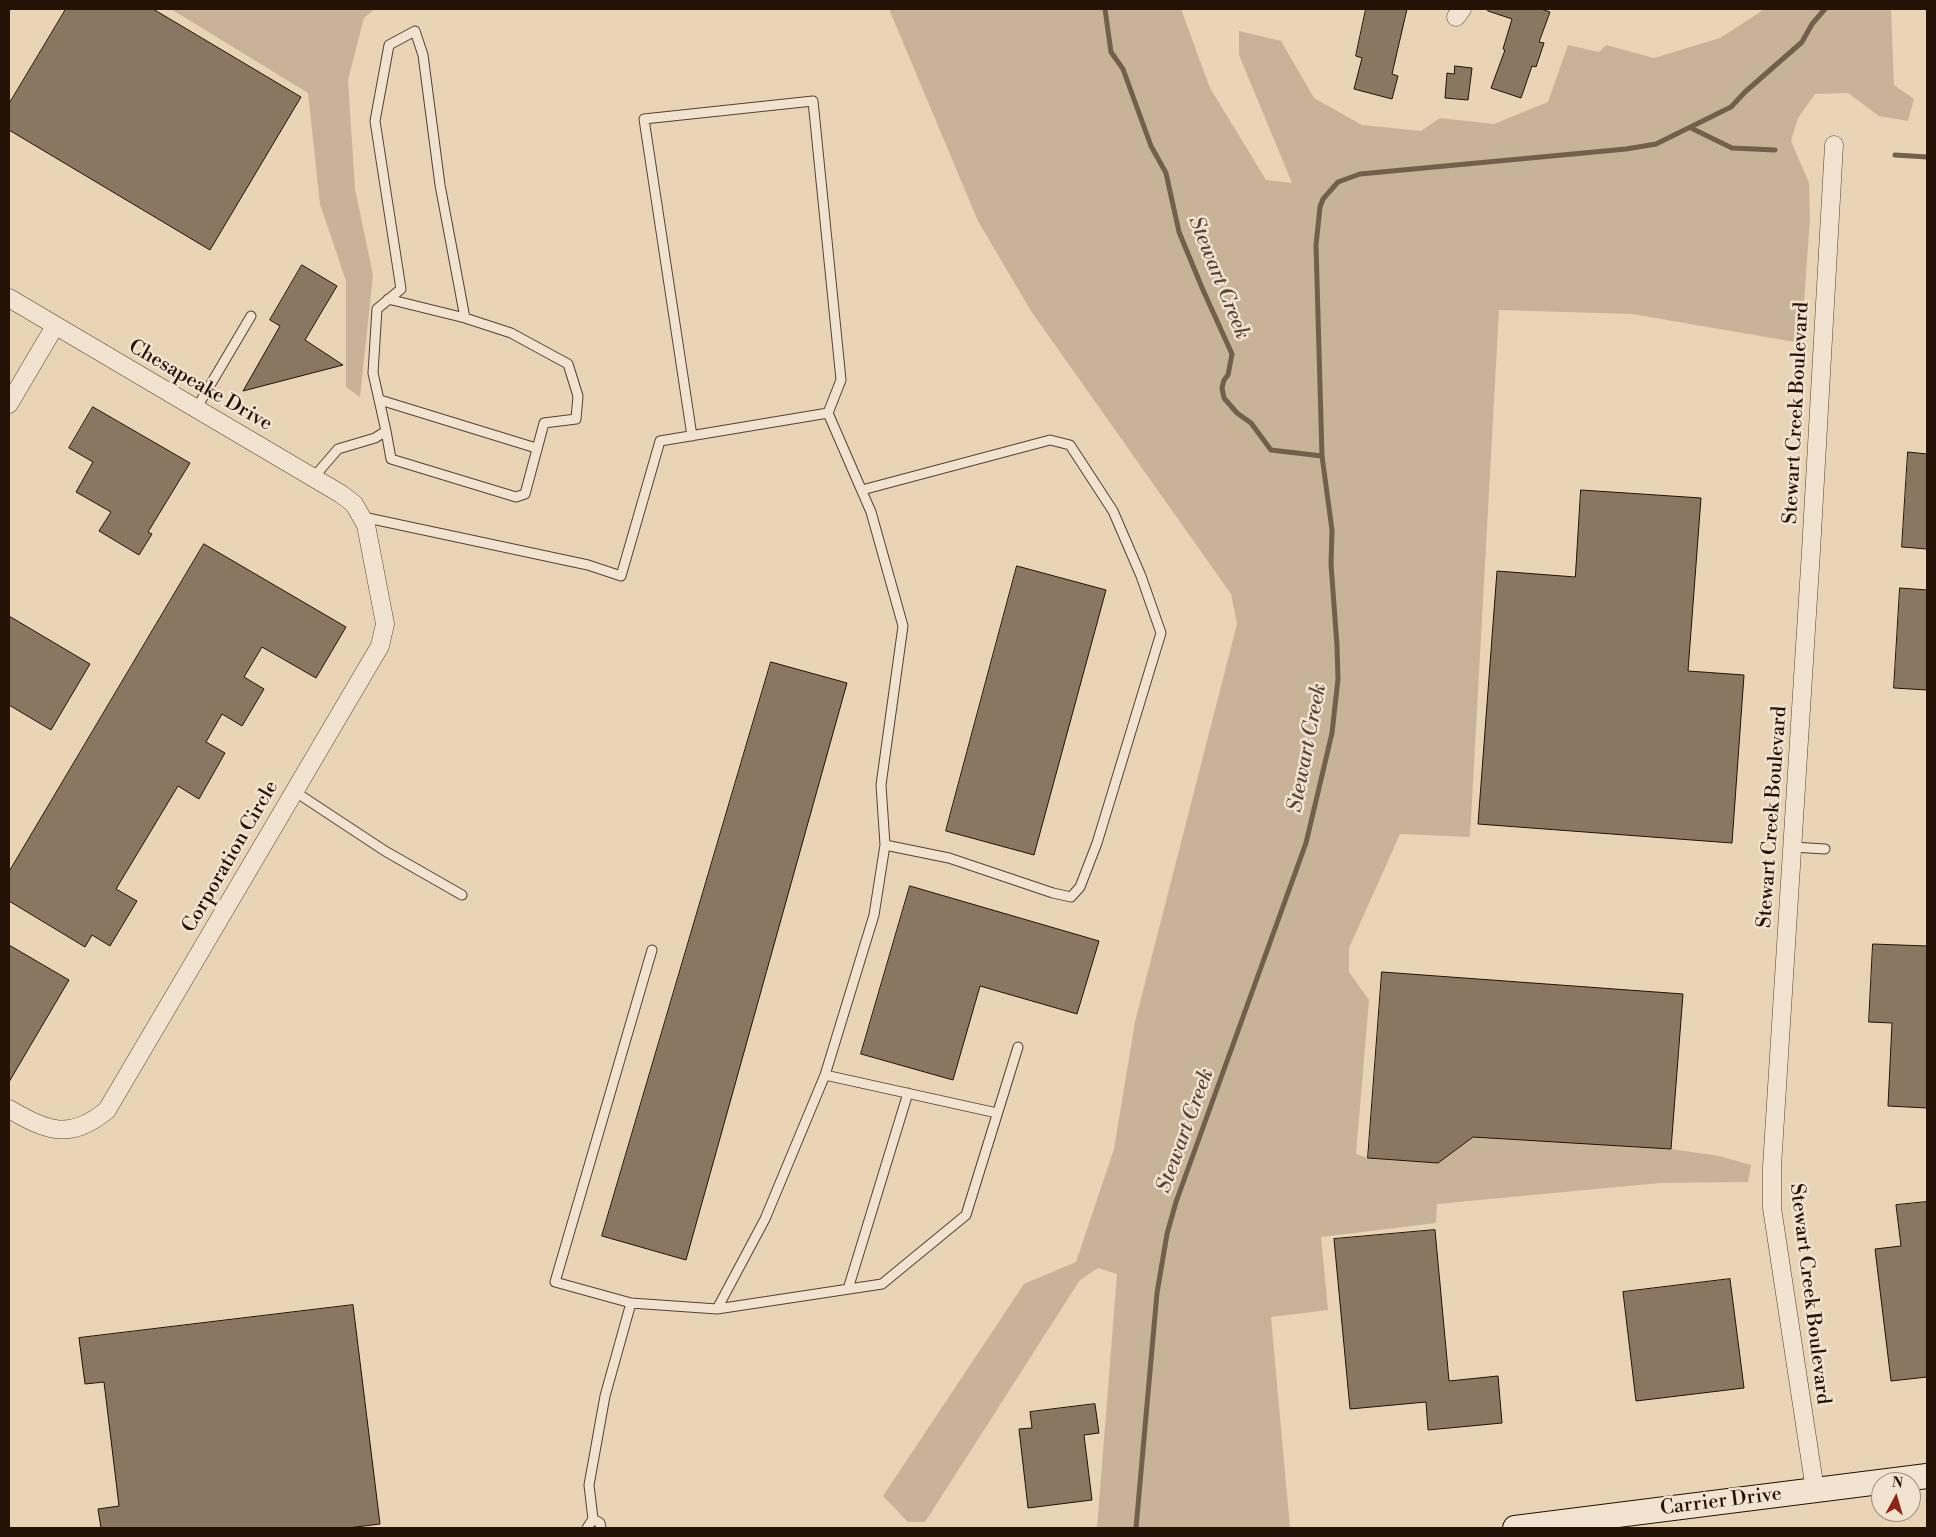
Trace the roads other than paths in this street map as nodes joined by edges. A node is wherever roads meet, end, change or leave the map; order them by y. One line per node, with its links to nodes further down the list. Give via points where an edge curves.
1 (1834, 145): 19 (street, Stewart Creek Boulevard)
2 (9, 298): 6 (street, Chesapeake Drive)
3 (388, 299): 5 (lane); 5 (lane, via 401,289 375,121 389,45 415,31 423,55 440,185); 7 (lane, via 377,309 374,373)
4 (250, 316): 9 (lane)
5 (465, 318): 13 (lane, via 511,333 568,364 578,396 576,420 544,422)
6 (55, 326): 8 (street); 9 (street, Chesapeake Drive)
7 (380, 400): 11 (lane); 13 (lane)
8 (9, 404)
9 (196, 408): 14 (street, Chesapeake Drive)
10 (828, 413): 12 (lane); 12 (lane, via 841,380 813,101 644,119); 15 (lane)
11 (386, 432): 13 (lane, via 391,459 516,497 525,494); 14 (lane, via 338,449)
12 (692, 436): 16 (lane, via 660,441 621,576 588,565)
13 (536, 448)
14 (313, 478): 16 (street, Chesapeake Drive, via 354,504)
15 (862, 490): 18 (lane, via 904,626 880,785); 18 (lane, via 1050,440 1070,445 1113,511 1161,633 1098,843 1080,887 1071,897 949,858)
16 (363, 517): 17 (street, Corporation Circle, via 385,632 380,646)
17 (294, 791): 21 (lane, via 385,851); 26 (street, Corporation Circle, via 107,1110 93,1122 69,1130 51,1130)
18 (886, 844): 24 (lane, via 874,915)
19 (1793, 847): 20 (lane); 32 (street, Stewart Creek Boulevard, via 1772,1208)
20 (1825, 849)
21 (462, 895)
22 (652, 950): 29 (lane, via 556,1282)
23 (1018, 1047): 27 (lane)
24 (825, 1075): 25 (lane); 30 (lane, via 765,1219)
25 (908, 1093): 27 (lane); 28 (lane)
26 (9, 1109)
27 (997, 1113): 28 (lane, via 966,1215 882,1284)
28 (848, 1289): 30 (lane)
29 (631, 1303): 30 (lane); 33 (lane, via 603,1405 589,1485)
30 (717, 1309)
31 (1927, 1476): 32 (street, Carrier Drive)
32 (1815, 1490): 36 (street, Carrier Drive)
33 (593, 1519): 34 (lane); 35 (lane)
34 (587, 1528)
35 (602, 1528)
36 (1515, 1528)

